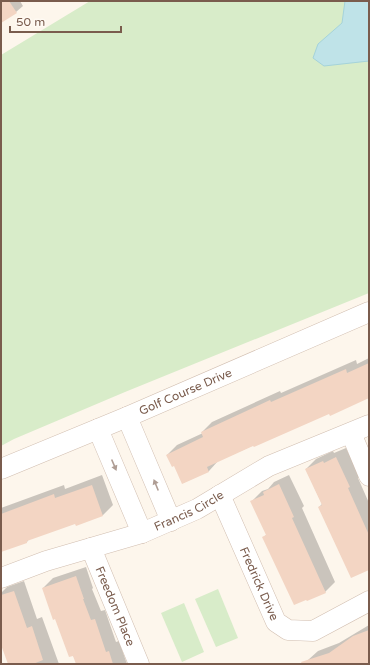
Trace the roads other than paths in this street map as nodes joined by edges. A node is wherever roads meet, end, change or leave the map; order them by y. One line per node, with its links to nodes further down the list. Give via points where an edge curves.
1 (369, 312): 2 (street, Golf Course Drive)
2 (128, 417): 4 (street, Golf Course Drive); 9 (street, one-way to 2)
3 (369, 425): 5 (street, Francis Circle)
4 (98, 429): 6 (street, Golf Course Drive); 10 (street, one-way to 10)
5 (350, 433): 7 (street); 8 (street, Francis Circle, via 269,466)
6 (1, 469)
7 (369, 476)
8 (220, 495): 9 (street, Francis Circle); 13 (street, Fredrick Drive, via 276,622 288,630 313,631)
9 (171, 521): 10 (street, Francis Circle)
10 (142, 533): 11 (street, Francis Circle)
11 (91, 548): 12 (street, Francis Circle); 14 (street, Freedom Place)
12 (1, 578)
13 (369, 600)
14 (139, 664)

